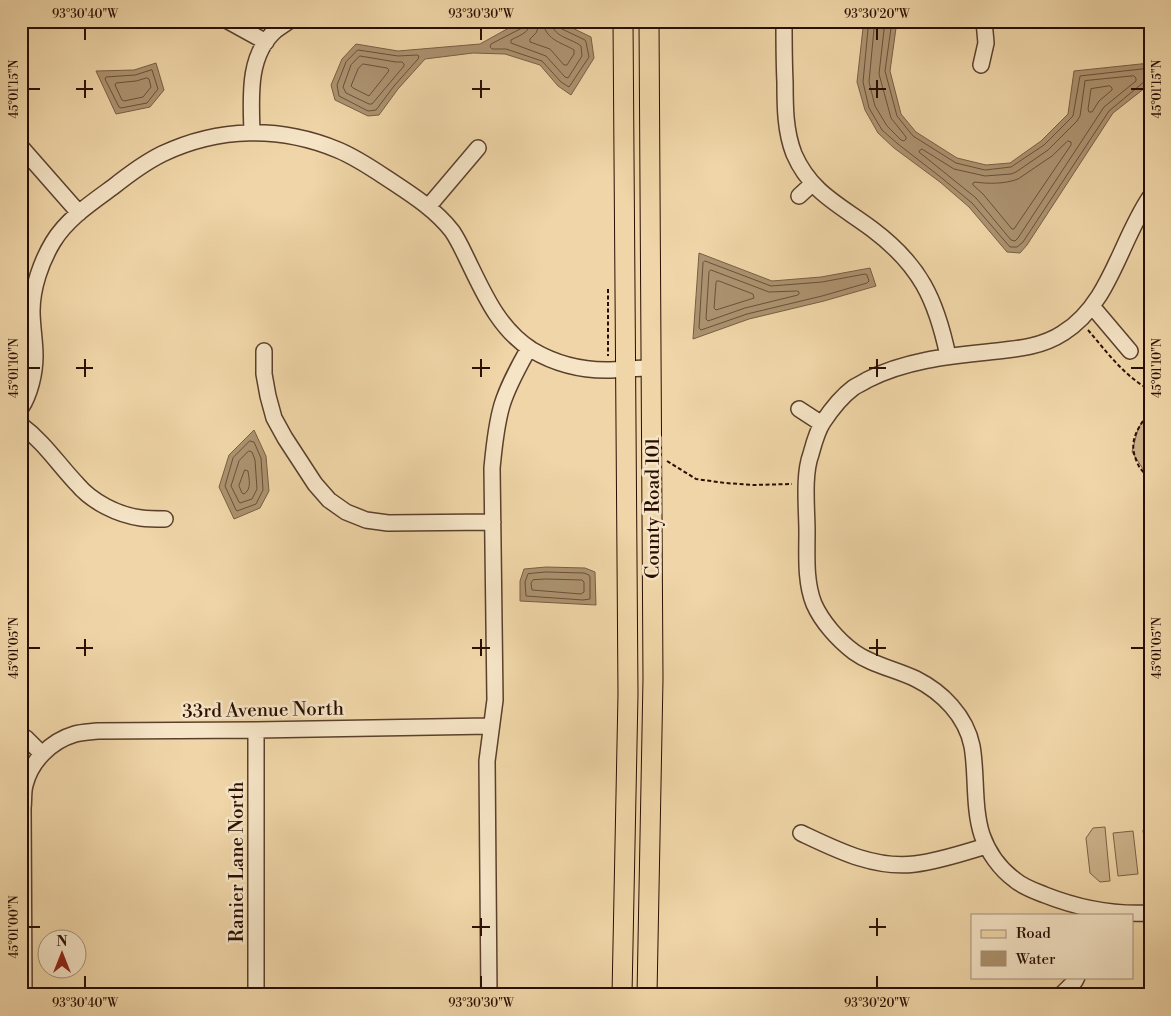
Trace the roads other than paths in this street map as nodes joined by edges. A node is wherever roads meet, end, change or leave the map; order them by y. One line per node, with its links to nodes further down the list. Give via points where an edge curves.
1 (228, 21): 7 (street)
2 (289, 21): 7 (street)
3 (623, 21): 22 (main road, County Road 101)
4 (649, 21): 23 (main road, County Road 101)
5 (784, 21): 12 (street, via 787,131 794,153)
6 (984, 21): 8 (street, via 986,43)
7 (266, 42): 9 (street, via 252,80)
8 (981, 65)
9 (252, 132): 15 (street, via 303,138 340,150); 16 (street, via 218,135 160,155)
10 (21, 148): 16 (street)
11 (478, 148): 15 (street)
12 (812, 184): 13 (street); 21 (street, via 893,246 911,265 936,311)
13 (799, 196)
14 (1150, 197): 17 (street)
15 (428, 207): 18 (street, via 452,232 497,316)
16 (79, 214): 24 (street, via 54,241 35,286 32,309 35,358 32,381)
17 (1091, 308): 20 (street); 21 (street, via 1064,333 1044,343)
18 (529, 348): 22 (street, via 554,361 578,368); 29 (street, via 502,405 492,468)
19 (264, 351): 29 (street, via 264,374 274,418 315,484 329,500 366,520 388,523)
20 (1130, 351)
21 (948, 356): 26 (street, via 900,366 876,375 854,387)
22 (626, 368): 23 (street); 42 (main road, County Road 101, via 628,694)
23 (651, 368): 43 (main road, County Road 101, via 653,679)
24 (21, 408)
25 (799, 409): 26 (street)
26 (822, 424): 35 (street, via 808,462 807,484 807,563 814,604 838,638 855,652 916,679 950,704 971,741 978,812)
27 (21, 425): 28 (street, via 49,451 79,487 97,501 118,512 141,518)
28 (165, 519)
29 (493, 522): 30 (street, via 495,700)
30 (490, 726): 31 (street, 33rd Avenue North); 41 (street, via 487,760)
31 (256, 730): 33 (street, 33rd Avenue North, via 98,731 75,734 58,741); 40 (street, Ranier Lane North)
32 (26, 738): 33 (street)
33 (42, 754): 39 (street, via 25,786 23,808)
34 (801, 833): 35 (street, via 836,850 887,864 940,860)
35 (986, 846): 36 (street, via 1000,866 1032,890)
36 (1104, 913): 37 (street)
37 (1150, 913)
38 (1076, 978): 44 (street)
39 (24, 995)
40 (256, 995)
41 (488, 995)
42 (622, 995)
43 (647, 995)
44 (1061, 995)

